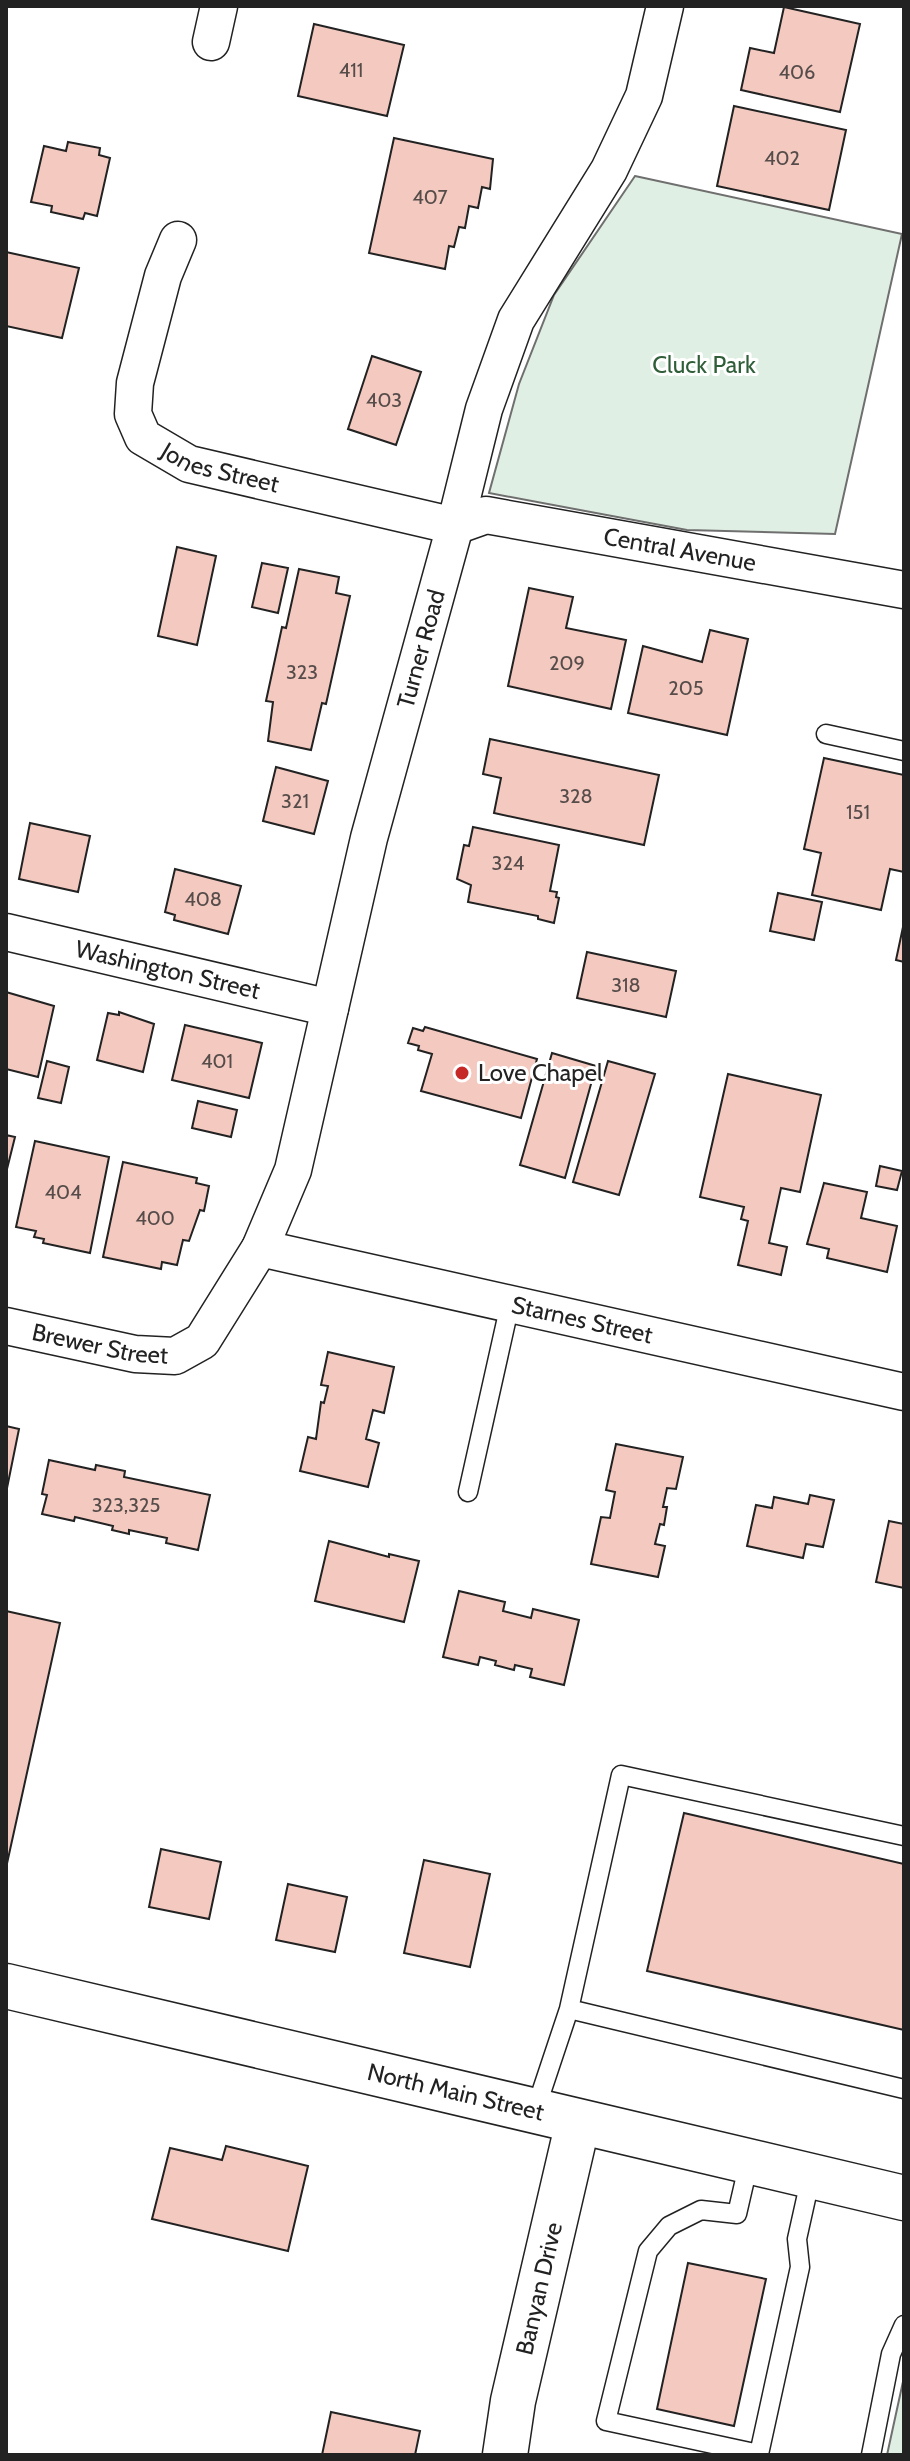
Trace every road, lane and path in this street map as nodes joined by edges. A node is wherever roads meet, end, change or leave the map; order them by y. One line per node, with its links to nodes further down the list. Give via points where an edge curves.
1 (219, 6): 3 (street)
2 (665, 6): 5 (street, Turner Road, via 644,96 609,170 516,320 484,409)
3 (211, 42)
4 (178, 240): 5 (street, Jones Street, via 135,383 133,414 143,437 189,464)
5 (455, 526): 6 (street, Central Avenue, via 486,515); 10 (street, Turner Road, via 369,838)
6 (904, 590)
7 (826, 734): 8 (lane)
8 (904, 751)
9 (6, 932): 10 (street, Washington Street)
10 (330, 1008): 11 (street, Turner Road, via 293,1170)
11 (260, 1248): 12 (street, Starnes Street); 13 (street, Turner Road)
12 (510, 1304): 15 (street, Starnes Street); 16 (lane)
13 (223, 1309): 14 (street, Brewer Street, via 202,1341 175,1356 135,1354)
14 (6, 1326)
15 (904, 1392)
16 (468, 1492)
17 (904, 1836): 19 (lane, via 621,1775)
18 (6, 1986): 21 (main road, North Main Street)
19 (569, 2009): 20 (lane); 21 (lane)
20 (904, 2089)
21 (535, 2111): 22 (main road, North Main Street)
22 (578, 2122): 23 (main road, North Main Street); 27 (main road, Banyan Drive)
23 (749, 2162): 24 (main road, North Main Street); 24 (lane, via 737,2214 701,2210 669,2226 648,2251 606,2421 759,2454 800,2267 797,2239)
24 (811, 2176): 25 (main road, North Main Street)
25 (904, 2198)
26 (904, 2325): 28 (lane, via 891,2354)
27 (505, 2455)
28 (871, 2455)

